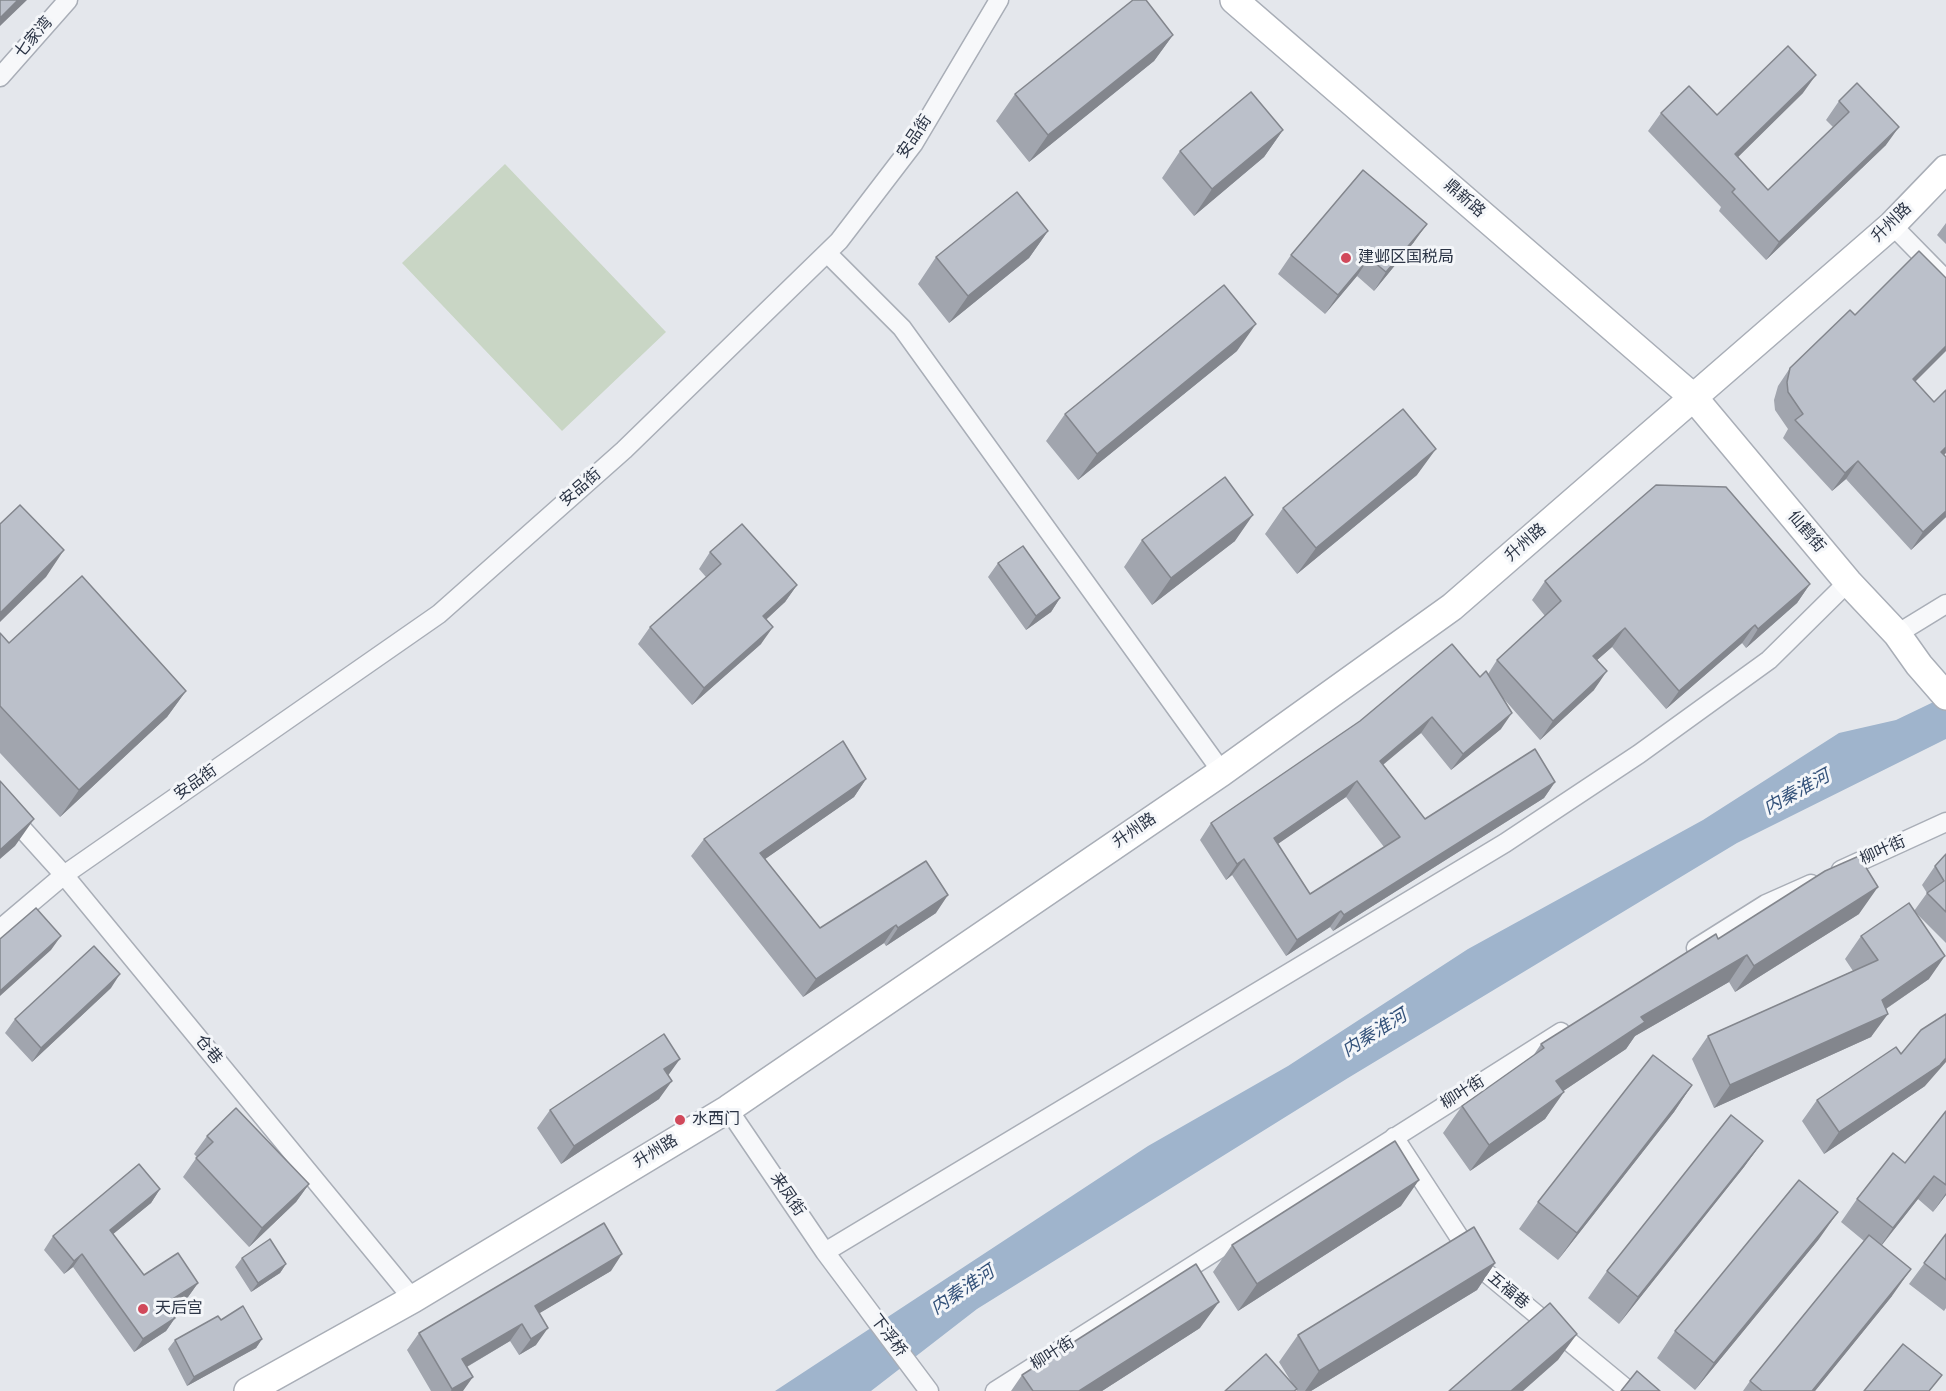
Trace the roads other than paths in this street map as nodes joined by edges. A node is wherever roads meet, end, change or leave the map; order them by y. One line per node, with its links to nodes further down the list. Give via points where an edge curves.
1 (68, 0): 4 (street, 七家湾)
2 (999, 0): 7 (street, 安品街, via 914,143)
3 (1234, 0): 9 (main road, 鼎新路)
4 (0, 77)
5 (1946, 169): 6 (main road, 升州路)
6 (1892, 225): 8 (street); 9 (main road, 升州路)
7 (827, 253): 14 (street, via 902,328); 17 (street, 安品街, via 624,450 438,614)
8 (1946, 280)
9 (1694, 398): 10 (main road, 仙鹤街); 14 (main road, 升州路, via 1452,607)
10 (1848, 582): 12 (main road, 仙鹤街); 23 (street, via 1768,660 1505,843)
11 (1946, 604): 12 (street)
12 (1897, 634): 13 (main road, 仙鹤街)
13 (1946, 696)
14 (1222, 772): 21 (main road, 升州路)
15 (0, 804): 17 (street, 仓巷)
16 (1946, 822): 19 (street, 柳叶街, via 1766,904)
17 (64, 875): 18 (street, 安品街); 25 (street, 仓巷)
18 (0, 929)
19 (1686, 955)
20 (1575, 1024): 22 (street, 柳叶街)
21 (728, 1109): 23 (street, 来凤街); 25 (main road, 升州路)
22 (1394, 1137): 28 (street, 柳叶街); 29 (street, 五福巷, via 1478,1266)
23 (825, 1252): 24 (street, 来凤街)
24 (847, 1280): 27 (street, 下浮桥)
25 (413, 1299): 26 (main road, 升州路)
26 (248, 1391)
27 (929, 1391)
28 (995, 1391)
29 (1629, 1391)

